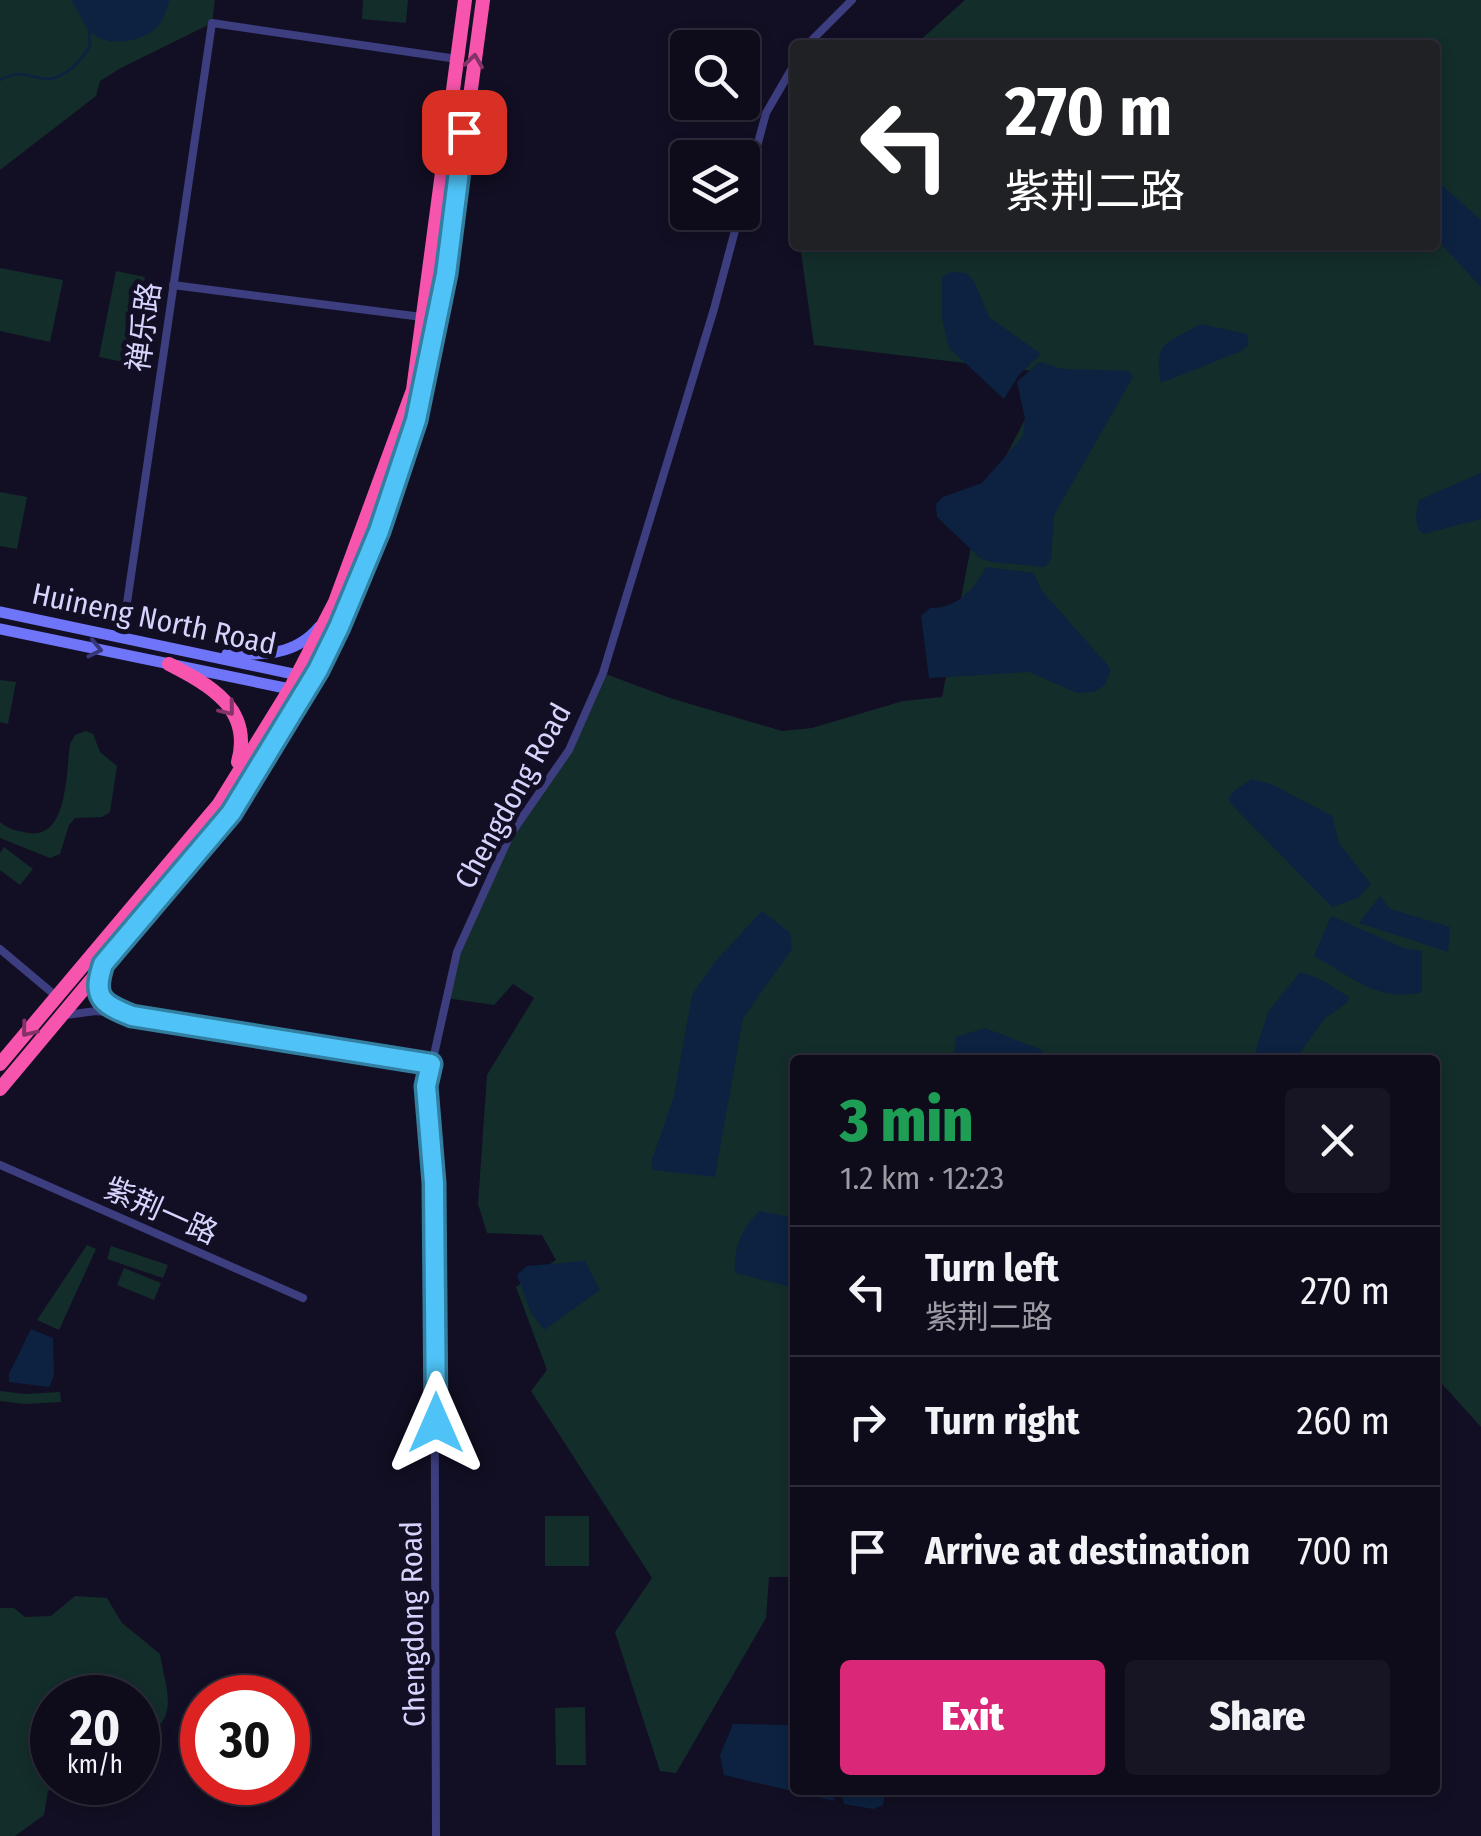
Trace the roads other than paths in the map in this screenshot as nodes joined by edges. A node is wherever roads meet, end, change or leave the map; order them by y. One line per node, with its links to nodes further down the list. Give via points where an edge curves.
1 (465, 0): 5 (highway)
2 (483, 0): 20 (highway, one-way to 2, via 231,813 318,670 379,531 416,420 446,274)
3 (852, 0): 4 (street)
4 (812, 40)
5 (457, 60): 9 (street, 禅乐路, via 212,23); 10 (highway)
6 (790, 71): 7 (street)
7 (759, 140)
8 (735, 230): 25 (street, Chengdong Road, via 604,673 569,750 510,835 457,952)
9 (173, 285): 10 (street); 14 (street, 禅乐路)
10 (422, 318): 11 (highway, via 412,390)
11 (336, 602): 15 (street, via 316,631 286,652); 17 (highway)
12 (0, 612): 14 (street, Huineng North Road)
13 (0, 629): 16 (street, Huineng North Road, one-way to 16)
14 (122, 638): 15 (street, Huineng North Road)
15 (184, 651): 17 (street, Huineng North Road)
16 (169, 664): 17 (street, Huineng North Road); 18 (highway, one-way to 18, via 197,678 235,715 243,730)
17 (294, 682): 18 (highway)
18 (234, 778): 21 (highway)
19 (0, 949): 21 (street)
20 (103, 964): 22 (street, via 97,982 102,1000); 23 (highway)
21 (56, 996): 24 (highway, one-way to 24)
22 (132, 1016): 23 (street, via 72,1012); 25 (street)
23 (58, 1018): 26 (highway)
24 (0, 1064)
25 (431, 1064): 29 (street, Chengdong Road, via 426,1086 434,1183)
26 (0, 1089)
27 (0, 1165): 28 (street, 紫荆一路)
28 (304, 1298)
29 (436, 1836)

